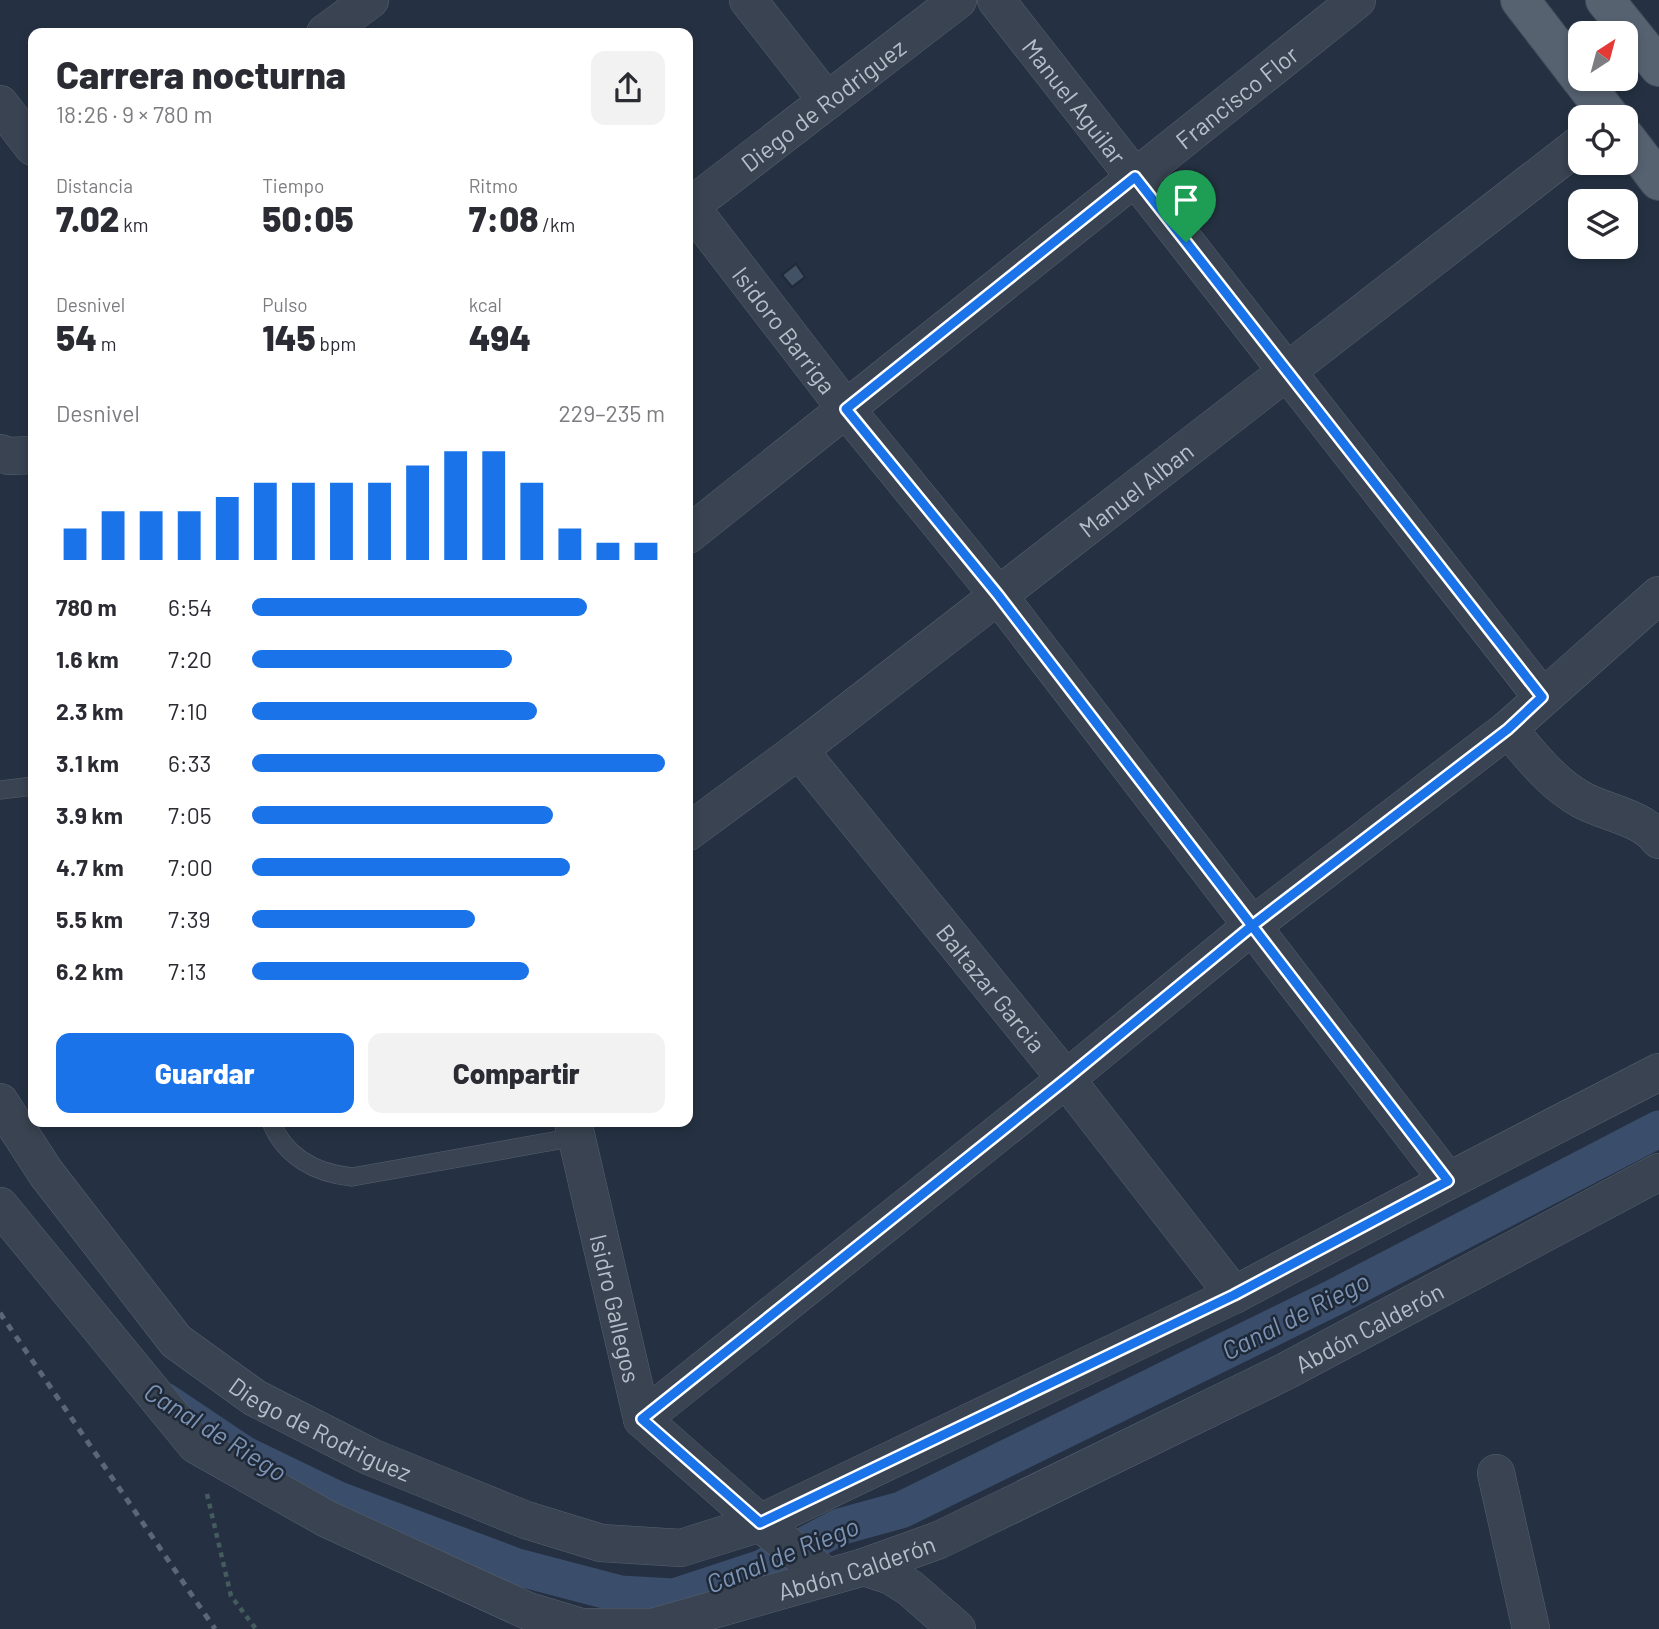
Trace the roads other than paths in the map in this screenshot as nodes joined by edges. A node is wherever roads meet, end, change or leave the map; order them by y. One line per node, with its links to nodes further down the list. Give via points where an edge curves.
1 (370, 0): 8 (street)
2 (748, 0): 11 (street)
3 (958, 0): 11 (street, Diego de Rodriguez)
4 (996, 0): 16 (street, Manuel Aguilar)
5 (1357, 0): 16 (street, Francisco Flor)
6 (1520, 0): 9 (main road)
7 (1605, 0): 10 (main road)
8 (332, 28)
9 (1568, 61)
10 (1659, 67)
11 (827, 101): 18 (street, Diego de Rodriguez)
12 (0, 104): 13 (street)
13 (28, 140)
14 (1568, 153): 20 (street, Manuel Alban)
15 (1638, 154): 17 (main road)
16 (1135, 177): 20 (street, Manuel Aguilar); 21 (street, Francisco Flor)
17 (1659, 181)
18 (693, 204)
19 (693, 212): 21 (street, Isidoro Barriga)
20 (1287, 372): 25 (street, Manuel Alban); 27 (street, Manuel Aguilar)
21 (846, 409): 24 (street, Francisco Flor); 25 (street, Isidoro Barriga)
22 (0, 453): 23 (street)
23 (28, 455)
24 (693, 531)
25 (998, 595): 29 (street, Manuel Alban); 34 (street, Isidoro Barriga)
26 (1659, 595): 27 (street)
27 (1542, 697): 28 (street)
28 (1508, 729): 33 (street, via 1553,781 1653,832); 34 (street)
29 (799, 750): 32 (street, Manuel Alban); 36 (street, Baltazar Garcia)
30 (28, 787): 31 (lane)
31 (0, 790)
32 (693, 828)
33 (1659, 840)
34 (1253, 925): 36 (street); 41 (street, Isidoro Barriga)
35 (1659, 1072): 41 (street, Diego de Rodriguez)
36 (1066, 1079): 43 (street, Baltazar Garcia); 44 (street)
37 (0, 1102): 46 (street, Diego de Rodriguez, via 46,1173 176,1341 255,1398 371,1457 526,1520 601,1543 681,1548)
38 (274, 1127): 39 (lane, via 298,1158 333,1175 352,1177)
39 (575, 1129): 44 (street, Isidro Gallegos)
40 (1659, 1172): 47 (street, Abdón Calderón, via 1286,1371 939,1540)
41 (1448, 1181): 43 (street, Diego de Rodriguez)
42 (0, 1206): 48 (street, Abdón Calderón, via 196,1445 327,1519 528,1611 581,1627 653,1627)
43 (1234, 1295): 46 (street, Diego de Rodriguez)
44 (642, 1419): 46 (street)
45 (1496, 1473): 50 (street)
46 (766, 1527): 48 (street)
47 (864, 1566): 48 (street, Abdón Calderón); 49 (street, via 910,1588)
48 (823, 1574)
49 (957, 1629)
50 (1531, 1629)

